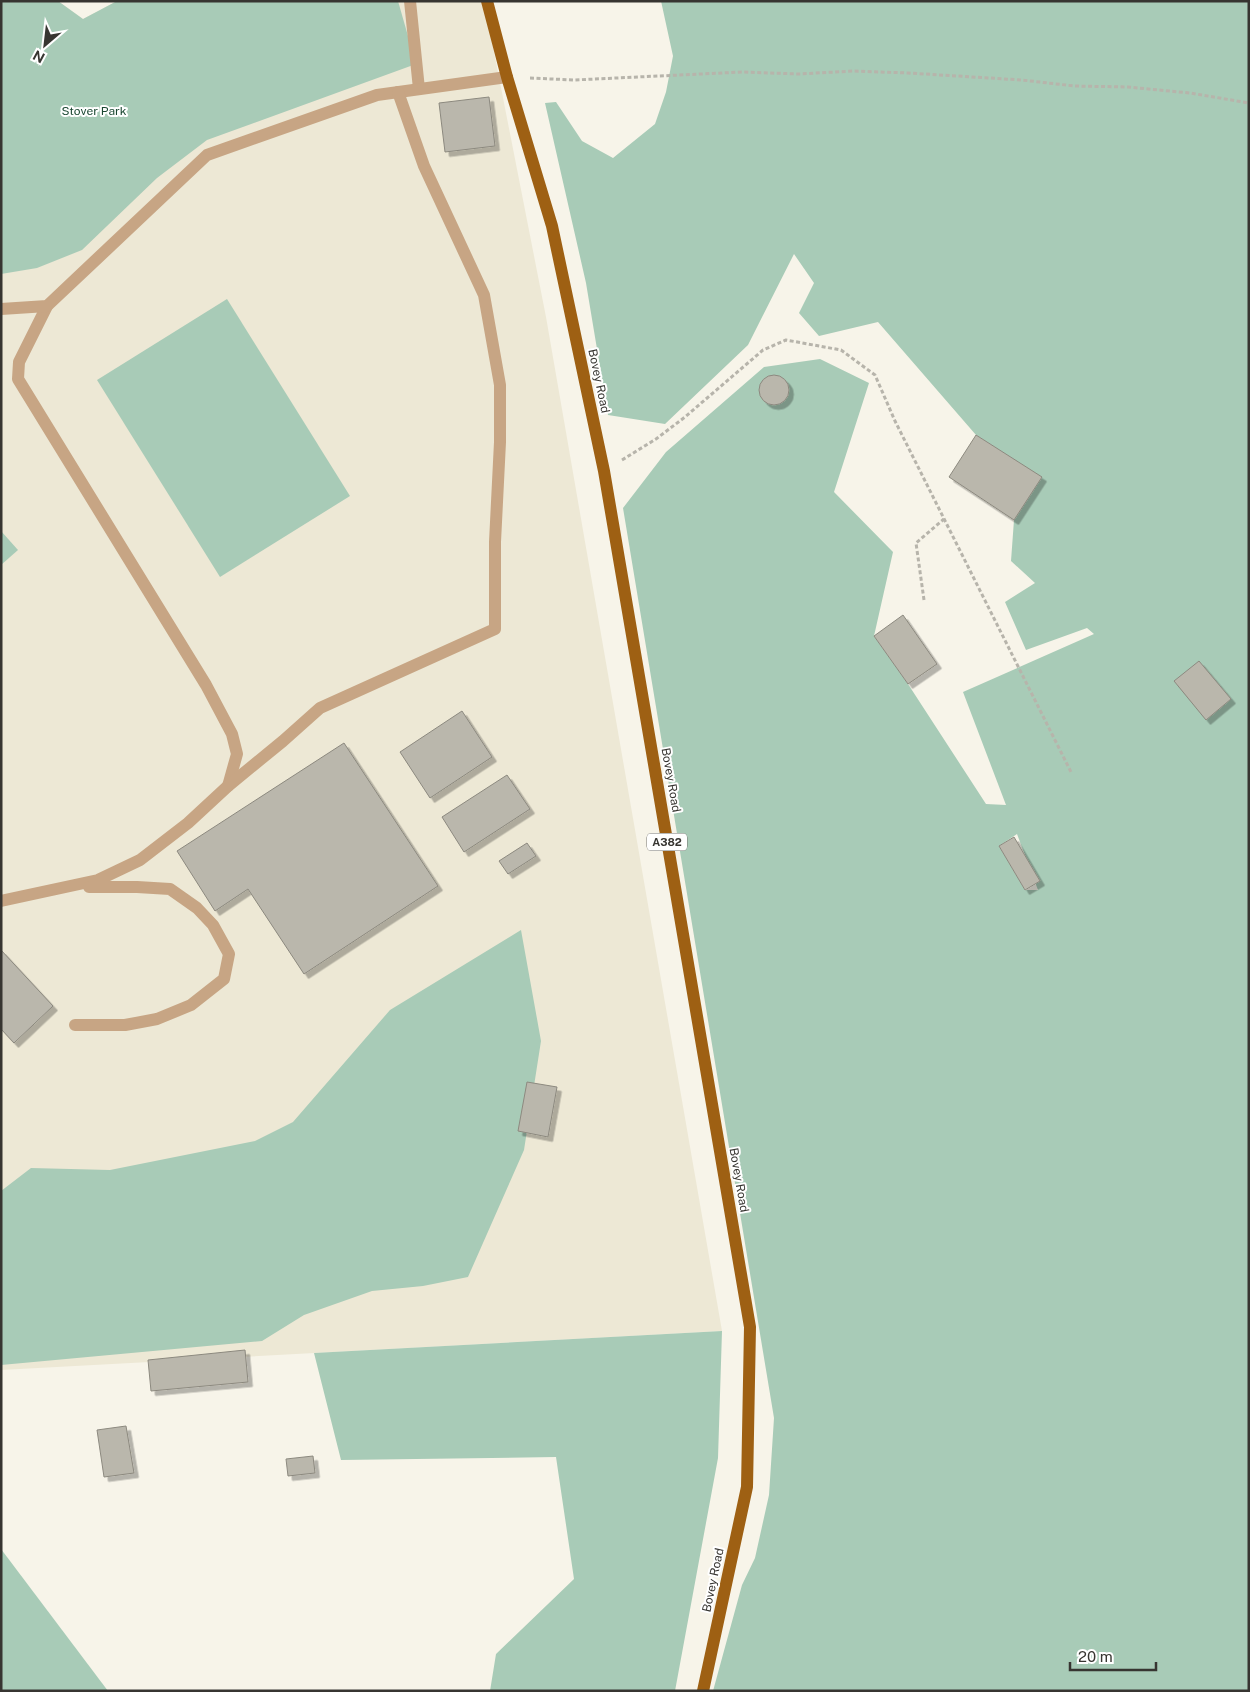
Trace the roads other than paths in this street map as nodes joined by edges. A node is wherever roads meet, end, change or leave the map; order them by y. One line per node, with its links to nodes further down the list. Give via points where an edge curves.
1 (410, 1): 4 (lane)
2 (487, 1): 3 (main road, Bovey Road / A382)
3 (506, 77): 4 (lane); 12 (main road, Bovey Road / A382, via 552,226 604,471 750,1327 747,1487)
4 (419, 89): 5 (lane)
5 (398, 92): 6 (lane, via 377,95 207,155); 8 (lane, via 424,166 484,295 500,385 495,629 320,708)
6 (47, 306): 7 (lane); 8 (lane, via 19,362 18,379 206,685 232,734 237,754)
7 (1, 309)
8 (228, 786): 9 (lane, via 188,823 140,860 98,880)
9 (65, 888): 10 (lane); 11 (lane, via 170,889 197,908 213,925 229,954 224,978 192,1005 156,1019 125,1025)
10 (1, 901)
11 (75, 1025)
12 (703, 1691)

